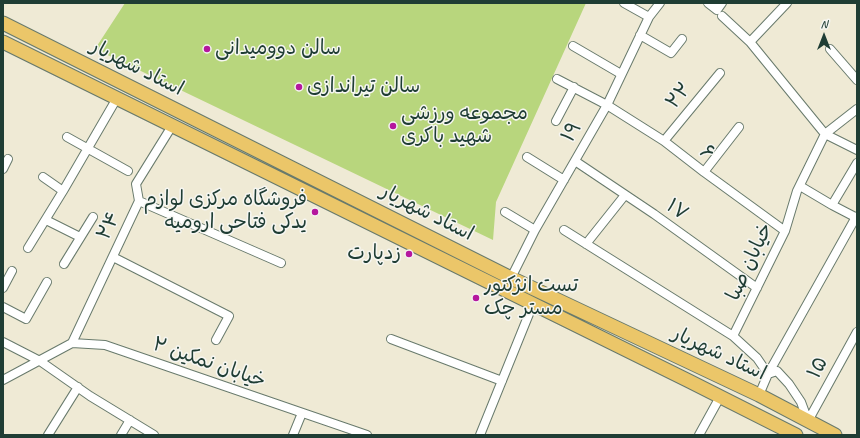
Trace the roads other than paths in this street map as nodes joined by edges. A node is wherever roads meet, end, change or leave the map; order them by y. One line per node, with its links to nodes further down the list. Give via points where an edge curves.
1 (624, 3): 7 (street)
2 (660, 3): 7 (street, ۱۹)
3 (708, 3): 4 (street, via 717,10)
4 (722, 3)
5 (788, 3): 12 (street)
6 (722, 16): 12 (street)
7 (649, 17): 9 (street, ۱۹)
8 (3, 23): 49 (main road, استاد شهریار)
9 (640, 35): 10 (street, via 671,53); 16 (street, ۱۹)
10 (682, 39)
11 (3, 42): 20 (main road, استاد شهریار)
12 (750, 42): 26 (street)
13 (573, 46): 16 (street)
14 (830, 50): 18 (street)
15 (720, 73): 28 (street, ۲۲)
16 (621, 74): 21 (street, ۱۹)
17 (558, 79): 19 (street, ۶)
18 (857, 80)
19 (574, 87): 21 (street, ۶); 23 (street)
20 (117, 98): 24 (main road, استاد شهریار); 29 (street)
21 (607, 105): 28 (street, ۶); 33 (street, ۱۹)
22 (857, 109): 26 (street)
23 (556, 121)
24 (172, 126): 43 (street, ۲۴, via 136,184); 54 (main road, استاد شهریار)
25 (739, 127): 37 (street)
26 (825, 134): 30 (street); 40 (street, خیابان صبا)
27 (67, 137): 29 (street)
28 (664, 141): 37 (street, ۶)
29 (87, 149): 36 (street); 41 (street)
30 (857, 150)
31 (527, 156): 39 (street)
32 (8, 159): 35 (street)
33 (575, 161): 39 (street, ۱۹); 42 (street, ۱۷)
34 (857, 163): 44 (street)
35 (3, 169)
36 (128, 171)
37 (704, 172): 52 (street, ۶)
38 (43, 177): 41 (street)
39 (564, 180): 50 (street, ۱۹)
40 (800, 186): 44 (street); 52 (street, خیابان صبا)
41 (63, 191): 48 (street)
42 (625, 195): 56 (street); 66 (street, ۱۷)
43 (140, 201): 59 (street, ۲۴); 60 (street)
44 (832, 205): 47 (street)
45 (505, 212): 50 (street)
46 (93, 217): 55 (street)
47 (857, 218): 76 (street)
48 (46, 220): 55 (street); 57 (street)
49 (402, 223): 53 (main road, استاد شهریار); 54 (main road)
50 (535, 230): 63 (street, ۱۹)
51 (564, 230): 56 (street)
52 (785, 231): 66 (street, خیابان صبا)
53 (426, 235): 58 (main road); 63 (main road, استاد شهریار)
54 (396, 236): 58 (main road, استاد شهریار)
55 (80, 237): 61 (street)
56 (586, 244): 70 (street)
57 (28, 248)
58 (419, 248): 67 (main road, استاد شهریار)
59 (113, 257): 72 (street, via 229,316); 74 (street, ۲۴)
60 (281, 263)
61 (64, 264)
62 (12, 271): 65 (street)
63 (511, 278): 80 (main road, استاد شهریار)
64 (47, 282): 68 (street, via 26,319)
65 (3, 288)
66 (757, 288): 70 (street, خیابان صبا)
67 (533, 304): 78 (street); 81 (main road, استاد شهریار)
68 (3, 307)
69 (857, 332): 84 (street, ۱۵)
70 (734, 336): 76 (street, via 757,358)
71 (391, 339): 78 (street)
72 (216, 340)
73 (3, 342): 75 (street)
74 (72, 343): 75 (street); 82 (street, خیابان نمکین ۲, via 105,345)
75 (40, 361): 77 (street); 79 (street)
76 (768, 374): 80 (street); 84 (street, via 777,371 790,384 801,402)
77 (3, 380)
78 (502, 382): 90 (street)
79 (78, 387): 83 (street); 85 (street)
80 (759, 395): 84 (main road, استاد شهریار)
81 (720, 397): 91 (street); 92 (main road, استاد شهریار)
82 (302, 413): 88 (street); 89 (street, خیابان نمکین ۲)
83 (130, 420): 86 (street); 87 (street)
84 (808, 421): 93 (main road, استاد شهریار)
85 (48, 435)
86 (121, 435)
87 (154, 435)
88 (293, 435)
89 (367, 435)
90 (480, 435)
91 (699, 435)
92 (796, 435)
93 (835, 435)

